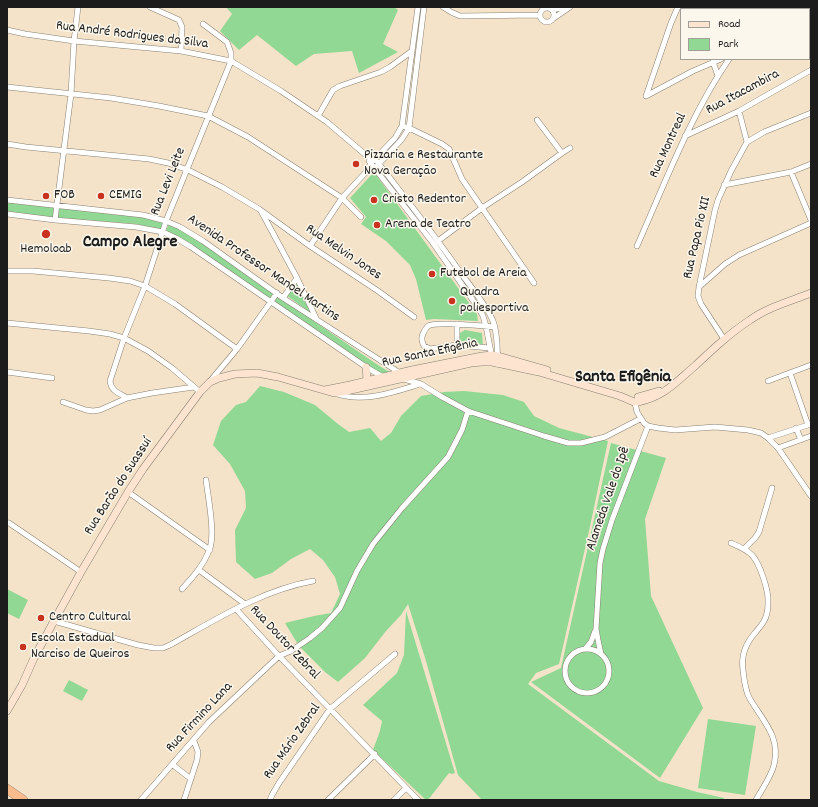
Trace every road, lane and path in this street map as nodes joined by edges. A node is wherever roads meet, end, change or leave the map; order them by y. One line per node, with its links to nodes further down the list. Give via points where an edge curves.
1 (78, 7): 17 (street)
2 (150, 7): 18 (street, via 179,20 182,27)
3 (418, 7): 19 (street)
4 (424, 7): 34 (street)
5 (443, 7): 13 (street, via 460,16)
6 (566, 7): 12 (street)
7 (570, 7): 14 (street)
8 (678, 7): 23 (street, via 646,96)
9 (766, 7): 11 (street)
10 (544, 8): 12 (street); 13 (street)
11 (788, 8)
12 (552, 10): 14 (street)
13 (540, 16): 14 (street, via 542,21 546,22 551,22)
14 (554, 18)
15 (203, 24): 22 (street, via 227,42)
16 (7, 30): 17 (street, Rua André Rodrigues da Silva)
17 (74, 41): 18 (street, Rua André Rodrigues da Silva); 27 (street)
18 (180, 51): 22 (street, Rua André Rodrigues da Silva)
19 (412, 51): 31 (street, via 381,72 333,90); 33 (street)
20 (718, 60): 23 (street)
21 (728, 60): 25 (street, Rua Montreal)
22 (231, 61): 30 (street, Rua Levi Leite); 31 (street, Rua André Rodrigues da Silva)
23 (713, 62): 25 (street)
24 (811, 70): 28 (street, Rua Itacambira)
25 (718, 76): 35 (street, Rua Montreal)
26 (7, 87): 27 (street)
27 (71, 94): 30 (street, via 152,104); 39 (street)
28 (739, 111): 35 (street, Rua Itacambira); 36 (street)
29 (811, 113): 36 (street, via 764,132)
30 (208, 116): 47 (street, Rua Levi Leite); 51 (street, via 248,137)
31 (318, 116): 41 (street, Rua André Rodrigues da Silva)
32 (537, 120): 40 (street)
33 (402, 126): 34 (street); 42 (street, via 395,138)
34 (409, 128): 44 (street); 54 (street, via 449,149 462,179)
35 (685, 136): 65 (street, Rua Montreal)
36 (747, 142): 50 (street, Rua Papa Pio XII)
37 (7, 144): 39 (street, Rua Melvin Jones)
38 (570, 148): 40 (street)
39 (64, 151): 47 (street, Rua Melvin Jones, via 149,159); 53 (street)
40 (562, 153): 54 (street)
41 (368, 156): 42 (street, Rua André Rodrigues da Silva); 43 (street, Rua André Rodrigues da Silva)
42 (375, 159): 43 (street); 44 (street, Rua André Rodrigues da Silva)
43 (371, 163): 46 (street, Rua André Rodrigues da Silva); 48 (street)
44 (379, 164): 46 (street); 63 (street, Rua André Rodrigues da Silva)
45 (811, 164): 49 (street)
46 (375, 168): 48 (street); 79 (street, Rua André Rodrigues da Silva, via 438,249 479,309)
47 (188, 170): 55 (street, Rua Melvin Jones); 60 (street, Rua Levi Leite)
48 (367, 171): 51 (street)
49 (791, 172): 50 (street); 59 (street)
50 (724, 185): 70 (street, Rua Papa Pio XII, via 714,210)
51 (342, 198): 57 (street); 64 (street)
52 (7, 200): 53 (street, Avenida Professor Manoel Martins)
53 (57, 206): 58 (street); 60 (street, Avenida Professor Manoel Martins, via 143,215)
54 (482, 208): 63 (street); 68 (street)
55 (259, 209): 64 (street, Rua Melvin Jones); 67 (street)
56 (7, 214): 58 (street, Avenida Professor Manoel Martins)
57 (361, 217)
58 (55, 220): 62 (street, Avenida Professor Manoel Martins, via 136,227)
59 (811, 220)
60 (166, 221): 62 (street, Rua Levi Leite); 71 (street, Avenida Professor Manoel Martins, via 203,241)
61 (811, 223): 70 (street, via 739,255)
62 (162, 232): 69 (street, Rua Levi Leite); 74 (street, Avenida Professor Manoel Martins, via 191,247)
63 (438, 241): 80 (street, Rua André Rodrigues da Silva, via 487,310)
64 (310, 246): 75 (street, Rua Melvin Jones)
65 (637, 246)
66 (7, 271): 69 (street, via 109,278)
67 (297, 278): 73 (street); 76 (street)
68 (534, 282)
69 (145, 286): 81 (street, Rua Levi Leite); 84 (street, via 175,304)
70 (699, 287): 82 (street, Rua Papa Pio XII, via 698,296 701,304)
71 (277, 293): 73 (street, Avenida Professor Manoel Martins); 74 (street, Rua Barão do Suassuí)
72 (811, 293): 82 (main road, via 761,313)
73 (283, 298): 76 (street, Avenida Professor Manoel Martins)
74 (271, 302): 84 (street, Rua Barão do Suassuí); 87 (street, Avenida Professor Manoel Martins)
75 (414, 317)
76 (316, 319): 90 (street, Avenida Professor Manoel Martins)
77 (7, 323): 81 (street, via 89,331)
78 (457, 324): 79 (street); 83 (street); 83 (street, via 432,324 427,327 422,340 424,346 430,349)
79 (486, 326): 80 (street); 85 (street, Rua André Rodrigues da Silva)
80 (495, 327): 85 (street, Rua André Rodrigues da Silva)
81 (124, 338): 98 (street, via 172,368); 101 (street, Rua Levi Leite, via 110,386)
82 (724, 339): 102 (main road, via 678,380)
83 (457, 346): 85 (street)
84 (236, 349): 94 (street, Rua Barão do Suassuí)
85 (494, 357): 90 (main road, Rua Santa Efigênia, via 474,357); 102 (main road, Rua Santa Efigênia, via 538,366)
86 (811, 366): 89 (street)
87 (366, 367): 91 (street, Avenida Professor Manoel Martins); 93 (main road)
88 (7, 372): 92 (street)
89 (790, 373): 96 (street); 106 (street)
90 (401, 376): 91 (main road, Rua Santa Efigênia); 95 (main road, Rua Santa Efigênia); 97 (street, Avenida Professor Manoel Martins)
91 (383, 377): 93 (main road, Rua Santa Efigênia); 95 (street, Avenida Professor Manoel Martins)
92 (52, 378)
93 (367, 380): 99 (main road, Rua Santa Efigênia)
94 (210, 382): 98 (main road, Rua Barão do Suassuí); 99 (main road, Rua Santa Efigênia, via 235,374 257,373)
95 (390, 382): 100 (main road, Rua Santa Efigênia)
96 (768, 382)
97 (420, 384): 100 (street, via 362,398); 104 (street, Avenida Professor Manoel Martins)
98 (197, 390): 101 (street, via 165,391); 115 (main road, Rua Barão do Suassuí)
99 (323, 390): 100 (main road, Rua Santa Efigênia)
100 (334, 393)
101 (127, 398): 103 (street, via 93,411)
102 (636, 401): 105 (street)
103 (63, 402)
104 (468, 411): 105 (street, Avenida Professor Manoel Martins, via 568,443 581,443 605,437); 132 (street, Rua Firmino Lana, via 462,430 448,457 373,544 340,608 310,638)
105 (640, 419): 107 (street)
106 (809, 424): 108 (street)
107 (648, 426): 110 (street, via 675,430 715,427 742,429 760,433); 128 (street, Alameda Vale do Ipê, via 603,549)
108 (796, 428): 110 (street); 111 (street)
109 (811, 436): 111 (street)
110 (768, 438): 112 (street)
111 (801, 440): 112 (street)
112 (778, 448): 116 (street)
113 (206, 480): 120 (street, via 212,527)
114 (772, 488): 119 (street, via 759,532)
115 (128, 492): 120 (street); 122 (main road, Rua Barão do Suassuí)
116 (811, 496)
117 (10, 523): 122 (street)
118 (731, 543): 119 (street)
119 (744, 549): 148 (street, via 752,555 762,573 768,602 764,622 746,647 742,668 749,698 772,734 776,757 774,767)
120 (210, 550): 121 (street)
121 (199, 570): 124 (street); 125 (street)
122 (81, 572): 127 (main road, Rua Barão do Suassuí)
123 (313, 582): 125 (street, via 284,588)
124 (182, 589)
125 (245, 604): 126 (street)
126 (236, 609): 127 (street, Rua Doutor Zebral, via 163,648 138,645); 132 (street, Rua Doutor Zebral)
127 (54, 621): 134 (main road, Rua Barão do Suassuí)
128 (596, 629): 129 (street, Alameda Vale do Ipê); 131 (street, Alameda Vale do Ipê)
129 (585, 649): 131 (street); 131 (street, via 570,657 566,665 568,682 581,692 598,691 605,685 609,669 607,660)
130 (395, 654): 133 (street, Rua Mário Zebral)
131 (601, 654)
132 (279, 656): 133 (street, Rua Doutor Zebral); 135 (street, Rua Firmino Lana, via 210,722)
133 (330, 709): 136 (street, Rua Doutor Zebral); 144 (street, Rua Mário Zebral)
134 (7, 711)
135 (194, 741): 137 (street, Rua Firmino Lana); 138 (street, via 198,752)
136 (374, 754): 139 (street, Rua Doutor Zebral); 145 (street)
137 (173, 765): 138 (street); 142 (street, Rua Firmino Lana)
138 (191, 779): 143 (street)
139 (406, 788): 146 (street); 147 (street, Rua Doutor Zebral)
140 (7, 789): 141 (highway)
141 (23, 800)
142 (141, 800)
143 (184, 800)
144 (270, 800)
145 (328, 800)
146 (394, 800)
147 (418, 800)
148 (756, 800)

